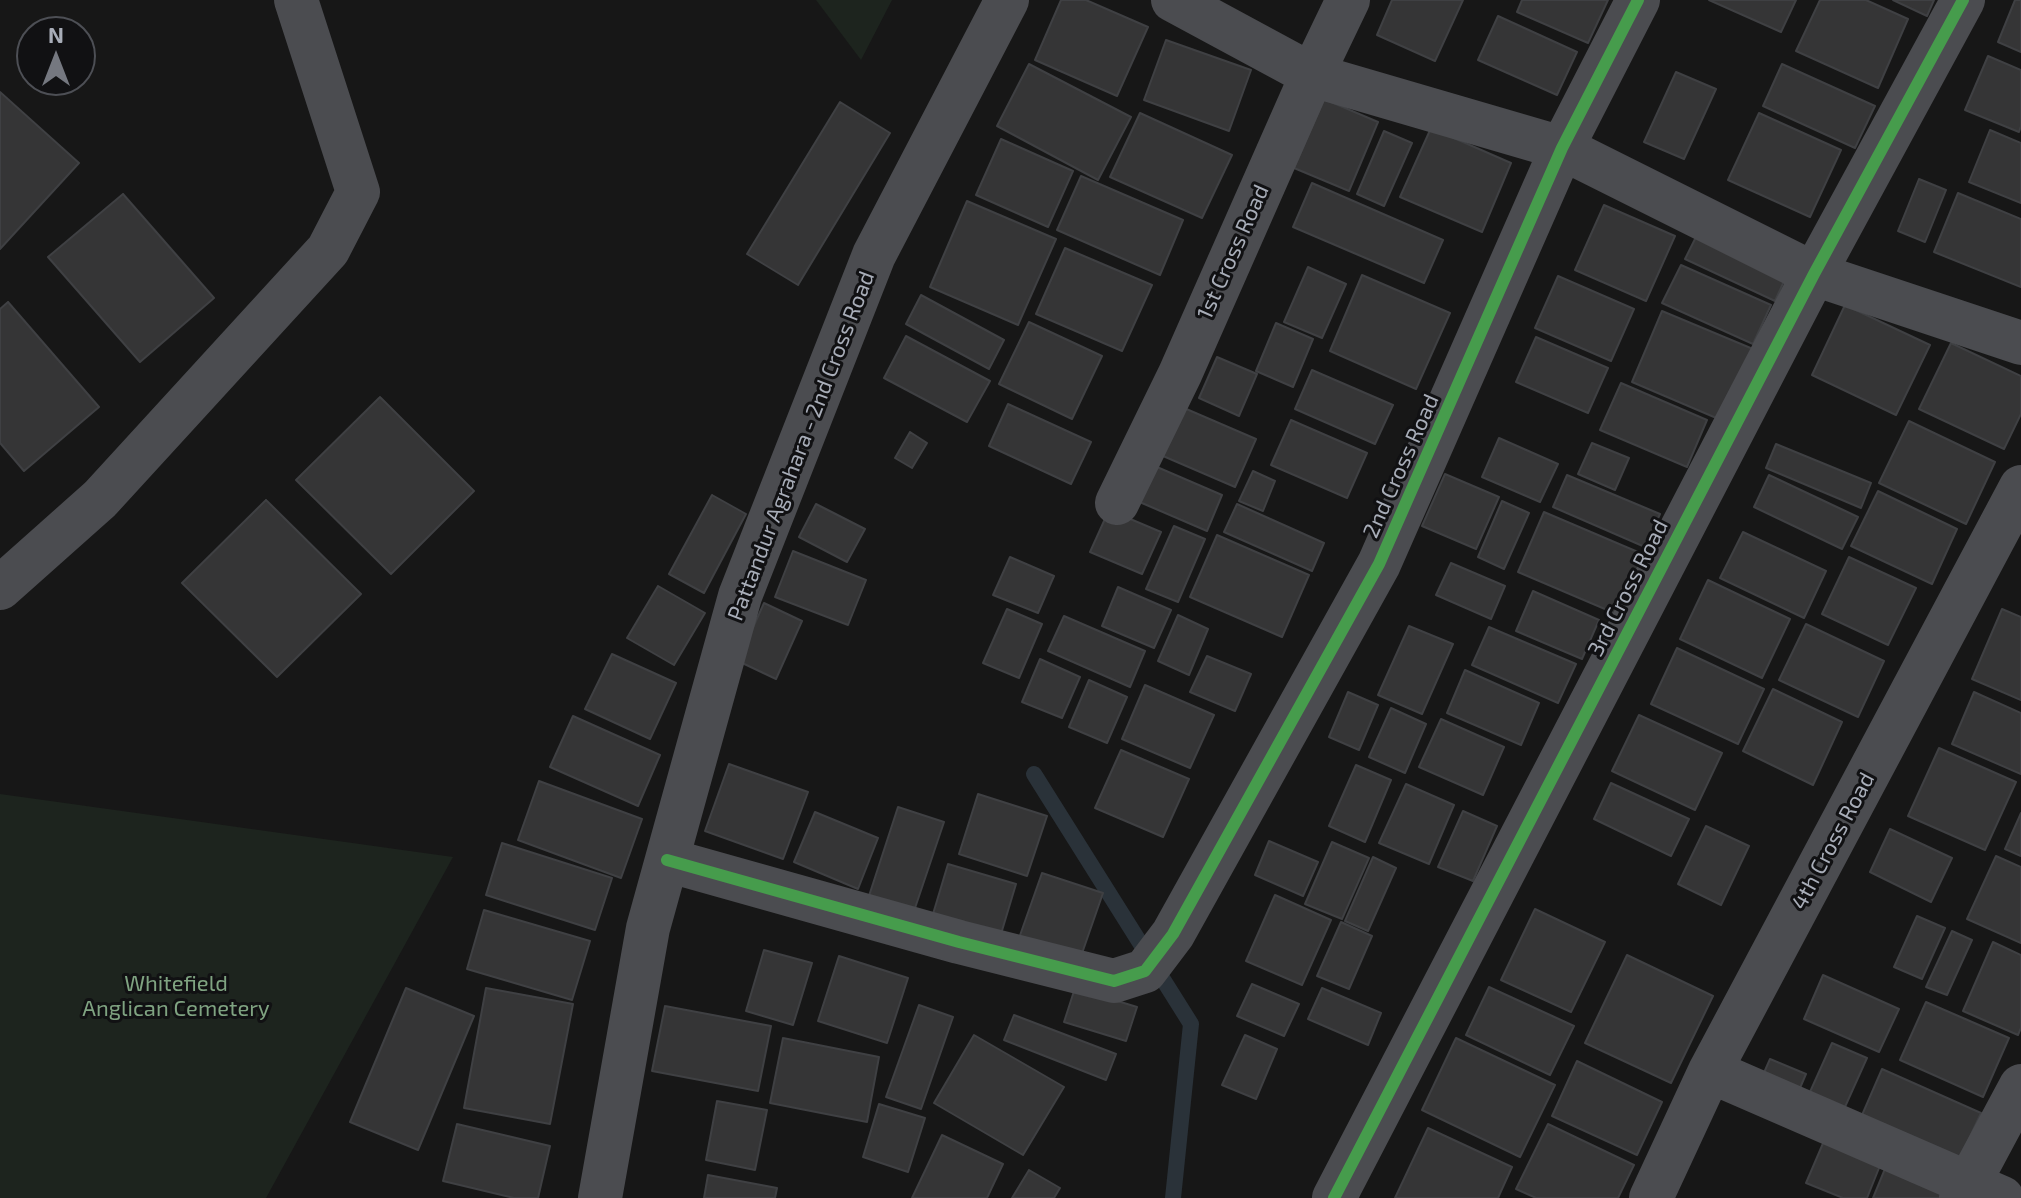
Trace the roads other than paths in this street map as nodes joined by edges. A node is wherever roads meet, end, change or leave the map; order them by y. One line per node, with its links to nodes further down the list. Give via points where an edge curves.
1 (296, 0): 13 (street, via 358,192 328,250 100,499)
2 (1007, 0): 14 (street, Pattandur Agrahara - 2nd Cross Road, via 868,270 740,596)
3 (1173, 0): 7 (street)
4 (1348, 0): 7 (street, 1st Cross Road)
5 (1638, 0): 8 (street, 2nd Cross Road)
6 (1963, 0): 9 (street, 3rd Cross Road)
7 (1312, 75): 8 (street); 12 (street, 1st Cross Road)
8 (1562, 148): 9 (street); 14 (street, 2nd Cross Road, via 1379,564 1173,934 1145,971 1114,981)
9 (1814, 274): 10 (street); 19 (street, 3rd Cross Road)
10 (2021, 343)
11 (2021, 487): 15 (street, 4th Cross Road)
12 (1117, 503)
13 (0, 588)
14 (667, 860): 18 (street, Pattandur Agrahara - 2nd Cross Road, via 648,928)
15 (1710, 1071): 17 (street); 20 (street, 4th Cross Road)
16 (2021, 1086): 17 (street)
17 (1977, 1193)
18 (600, 1198)
19 (1334, 1198)
20 (1651, 1198)

